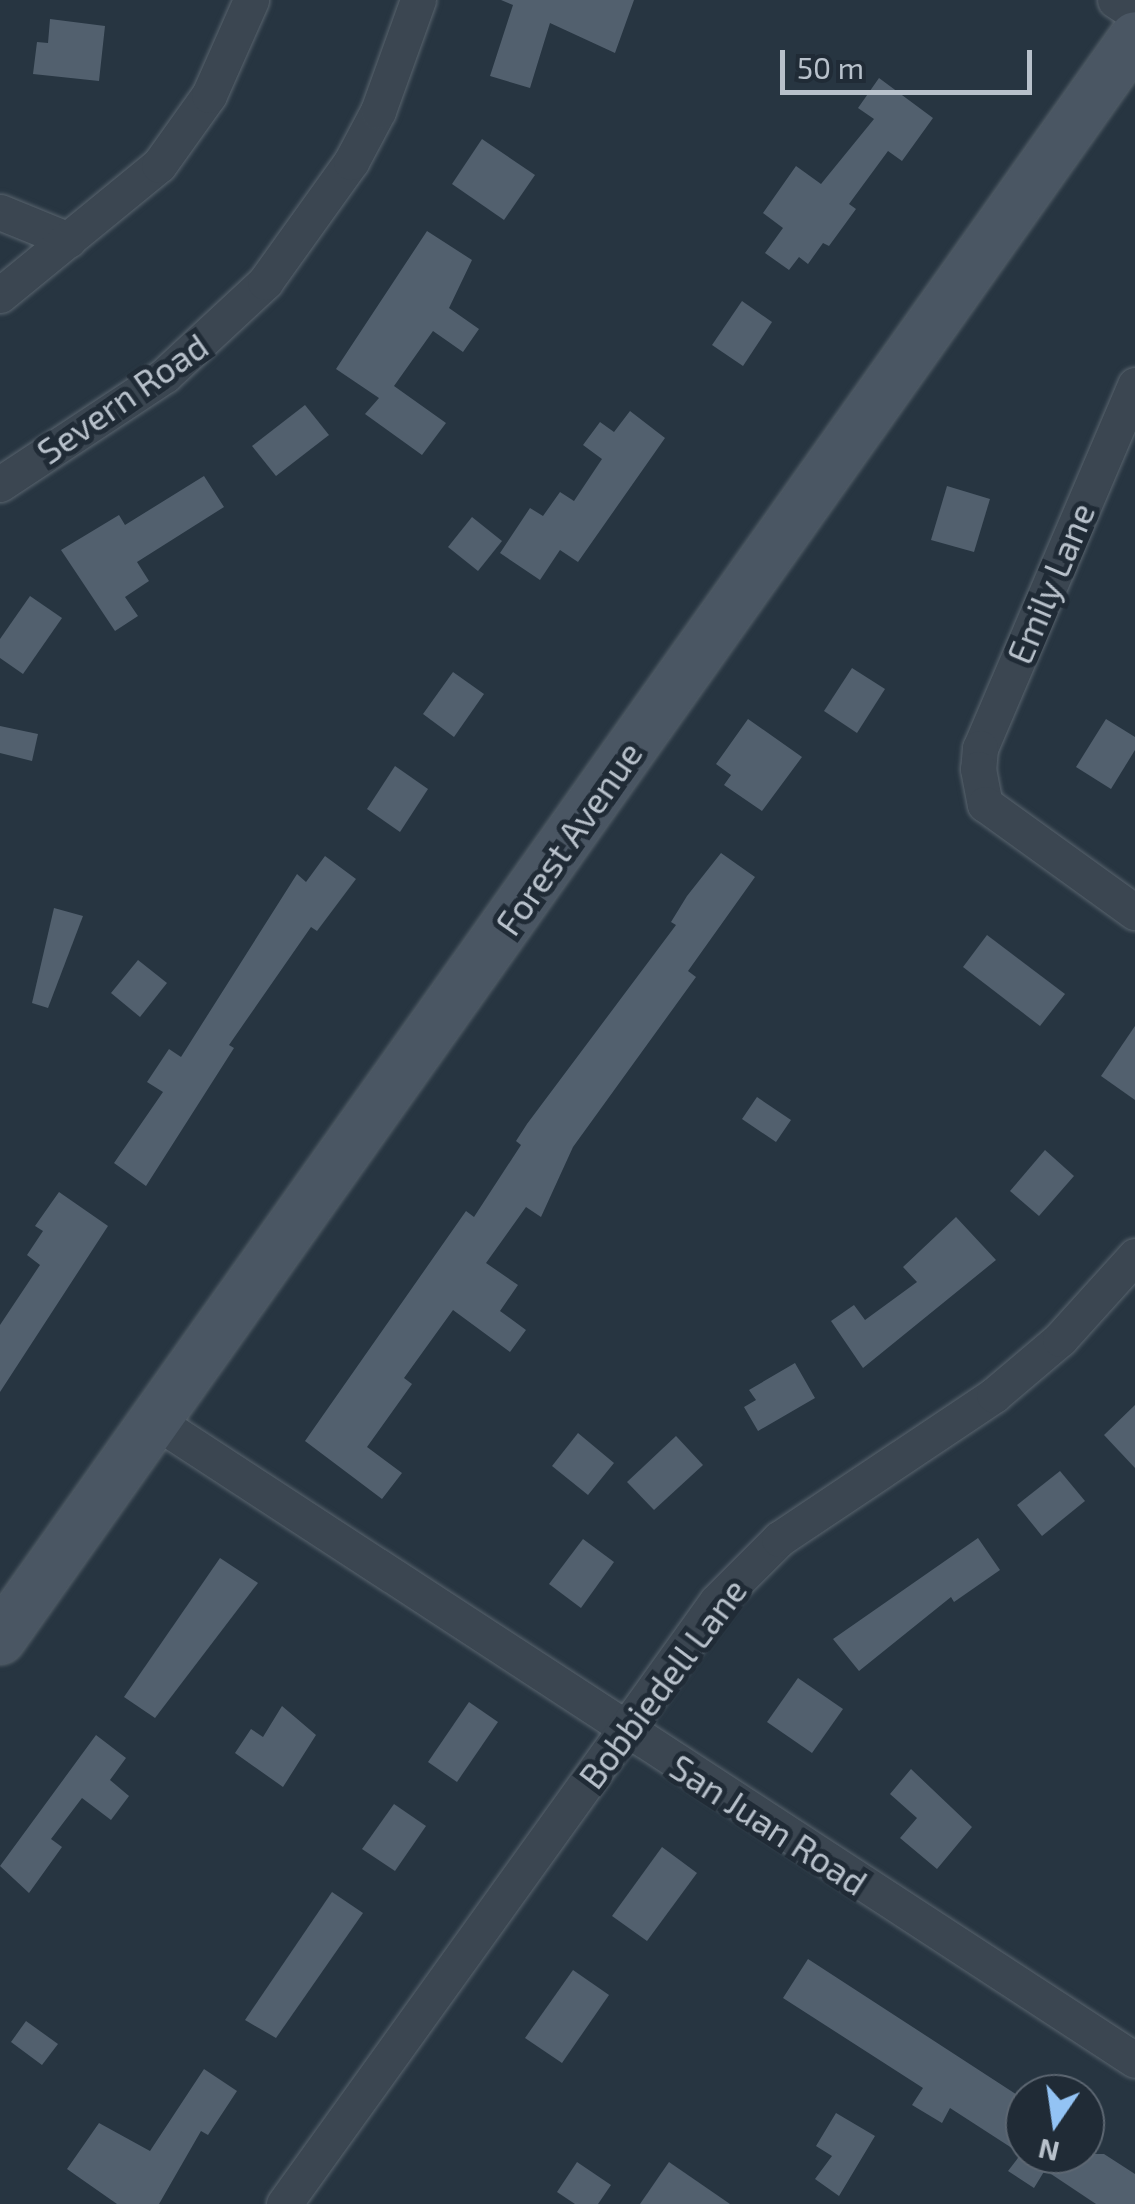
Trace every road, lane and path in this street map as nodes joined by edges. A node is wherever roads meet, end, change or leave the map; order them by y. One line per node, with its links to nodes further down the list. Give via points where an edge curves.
1 (251, 0): 7 (street, via 209,95 159,164)
2 (418, 0): 10 (street, Severn Road, via 352,162 266,282 165,375)
3 (1115, 0): 4 (street)
4 (1135, 13)
5 (1135, 36): 13 (main road, Forest Avenue)
6 (0, 212): 7 (street)
7 (69, 240): 8 (street)
8 (0, 295)
9 (1135, 385): 11 (street, Emily Lane, via 980,748 985,804)
10 (0, 484)
11 (1135, 912)
12 (1135, 1256): 15 (street, Bobbiedell Lane, via 1060,1339 994,1395 779,1539 717,1601)
13 (154, 1420): 14 (main road, Forest Avenue); 15 (street, San Juan Road)
14 (0, 1639)
15 (624, 1729): 16 (street, San Juan Road); 17 (street, Bobbiedell Lane)
16 (1135, 2060)
17 (284, 2204)

